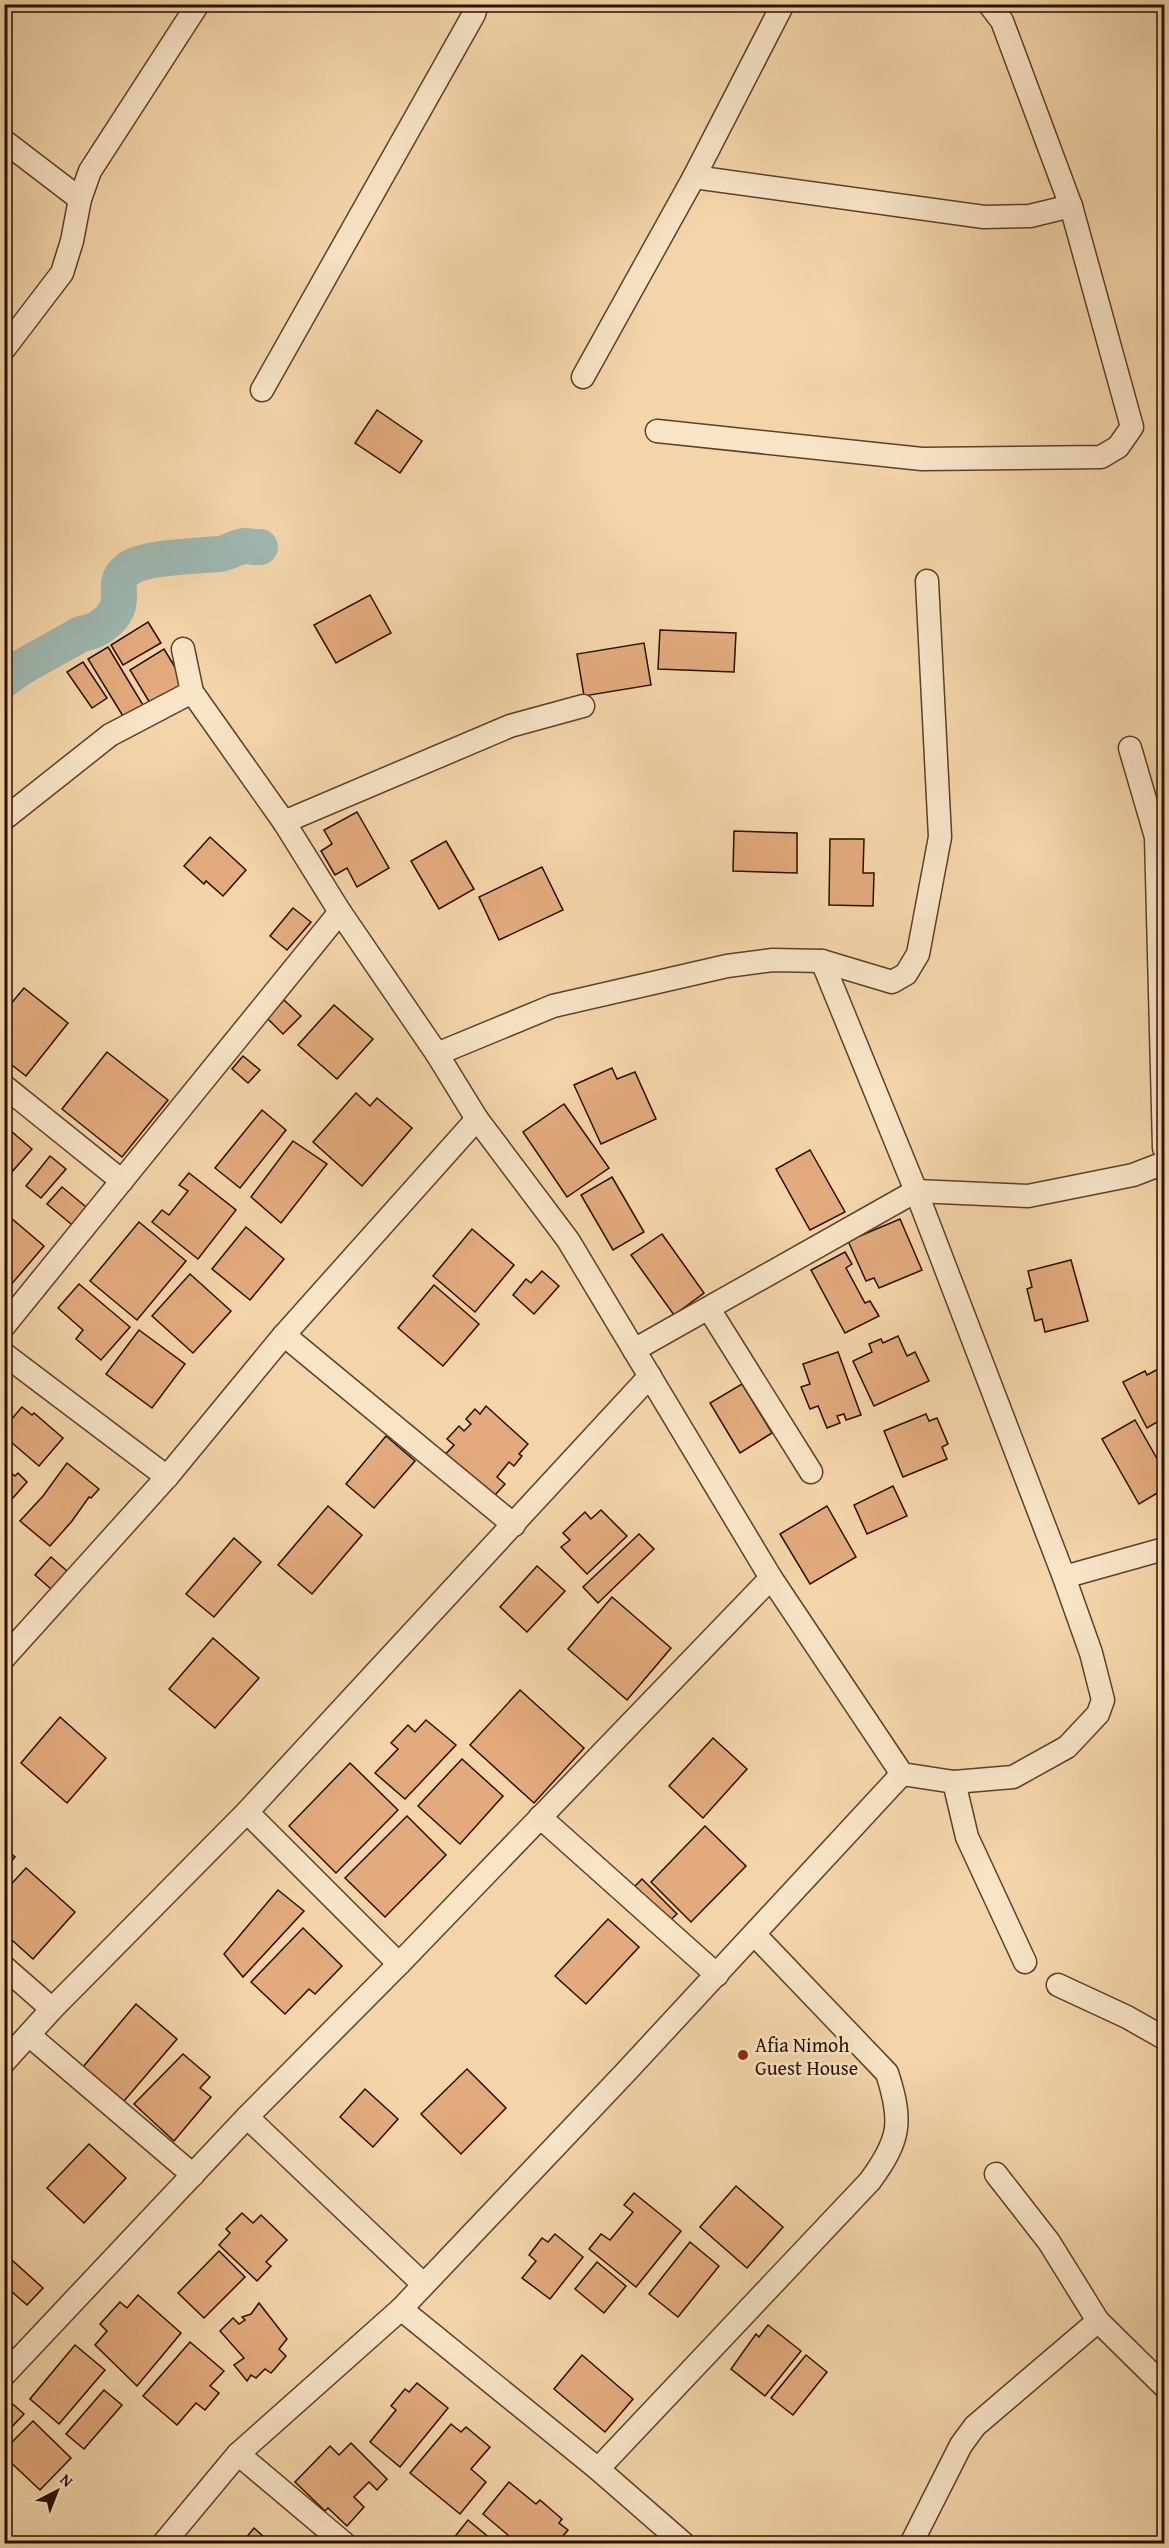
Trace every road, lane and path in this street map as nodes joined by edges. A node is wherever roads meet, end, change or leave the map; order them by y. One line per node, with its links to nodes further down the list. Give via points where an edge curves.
1 (198, 4): 7 (street, via 90,171)
2 (783, 4): 6 (street)
3 (989, 4): 8 (street, via 1002,21)
4 (470, 8): 11 (street)
5 (4, 141): 7 (street)
6 (694, 177): 8 (street, via 984,217 1030,216); 10 (street)
7 (80, 199): 9 (street, via 62,273)
8 (1071, 206): 12 (street, via 1132,427 1118,447 1101,457 922,459)
9 (4, 349)
10 (583, 378)
11 (262, 390)
12 (657, 431)
13 (927, 581): 21 (street, via 940,837 918,954 906,974 892,982)
14 (183, 649): 15 (street)
15 (192, 692): 18 (street, via 110,735); 19 (street)
16 (583, 706): 19 (street, via 510,726)
17 (1130, 748): 25 (street, via 1156,837)
18 (4, 819)
19 (284, 822): 20 (street)
20 (340, 912): 22 (street); 27 (street)
21 (822, 961): 22 (street, via 773,960 727,966 553,1006); 28 (street)
22 (437, 1054): 24 (street)
23 (4, 1086): 27 (street)
24 (477, 1119): 31 (street); 32 (street, via 568,1240)
25 (1164, 1148)
26 (1164, 1163): 28 (street, via 1133,1175 1028,1196)
27 (122, 1181): 30 (street)
28 (916, 1191): 29 (street); 39 (street)
29 (709, 1309): 32 (street); 35 (street)
30 (4, 1326)
31 (284, 1335): 36 (street); 37 (street)
32 (634, 1350): 34 (street)
33 (4, 1354): 36 (street)
34 (650, 1376): 37 (street); 40 (street)
35 (811, 1472)
36 (167, 1477): 41 (street)
37 (514, 1525): 44 (street)
38 (1164, 1549): 39 (street)
39 (1065, 1577): 43 (street, via 1103,1700 1098,1714 1067,1747 1013,1777)
40 (771, 1578): 42 (street); 45 (street)
41 (6, 1655)
42 (902, 1774): 43 (street); 46 (street)
43 (954, 1782): 47 (street, via 967,1837)
44 (247, 1812): 48 (street); 52 (street)
45 (540, 1817): 48 (street); 50 (street)
46 (754, 1934): 50 (street); 65 (street, via 886,2073 896,2101 895,2139 870,2181)
47 (1025, 1962)
48 (399, 1964): 56 (street)
49 (4, 1967): 52 (street)
50 (717, 1975): 59 (street)
51 (1058, 1985): 54 (street)
52 (52, 2009): 53 (street)
53 (30, 2036): 55 (street); 58 (street)
54 (1164, 2038)
55 (4, 2062)
56 (247, 2117): 58 (street); 59 (street)
57 (996, 2174): 61 (street, via 1048,2242)
58 (192, 2175): 62 (street)
59 (423, 2284): 60 (street)
60 (401, 2309): 64 (street); 65 (street)
61 (1098, 2321): 63 (street); 69 (street, via 975,2426 961,2445)
62 (4, 2375)
63 (1164, 2386)
64 (238, 2454): 66 (street); 67 (street)
65 (598, 2469): 68 (street)
66 (163, 2544)
67 (345, 2544)
68 (684, 2544)
69 (911, 2544)

